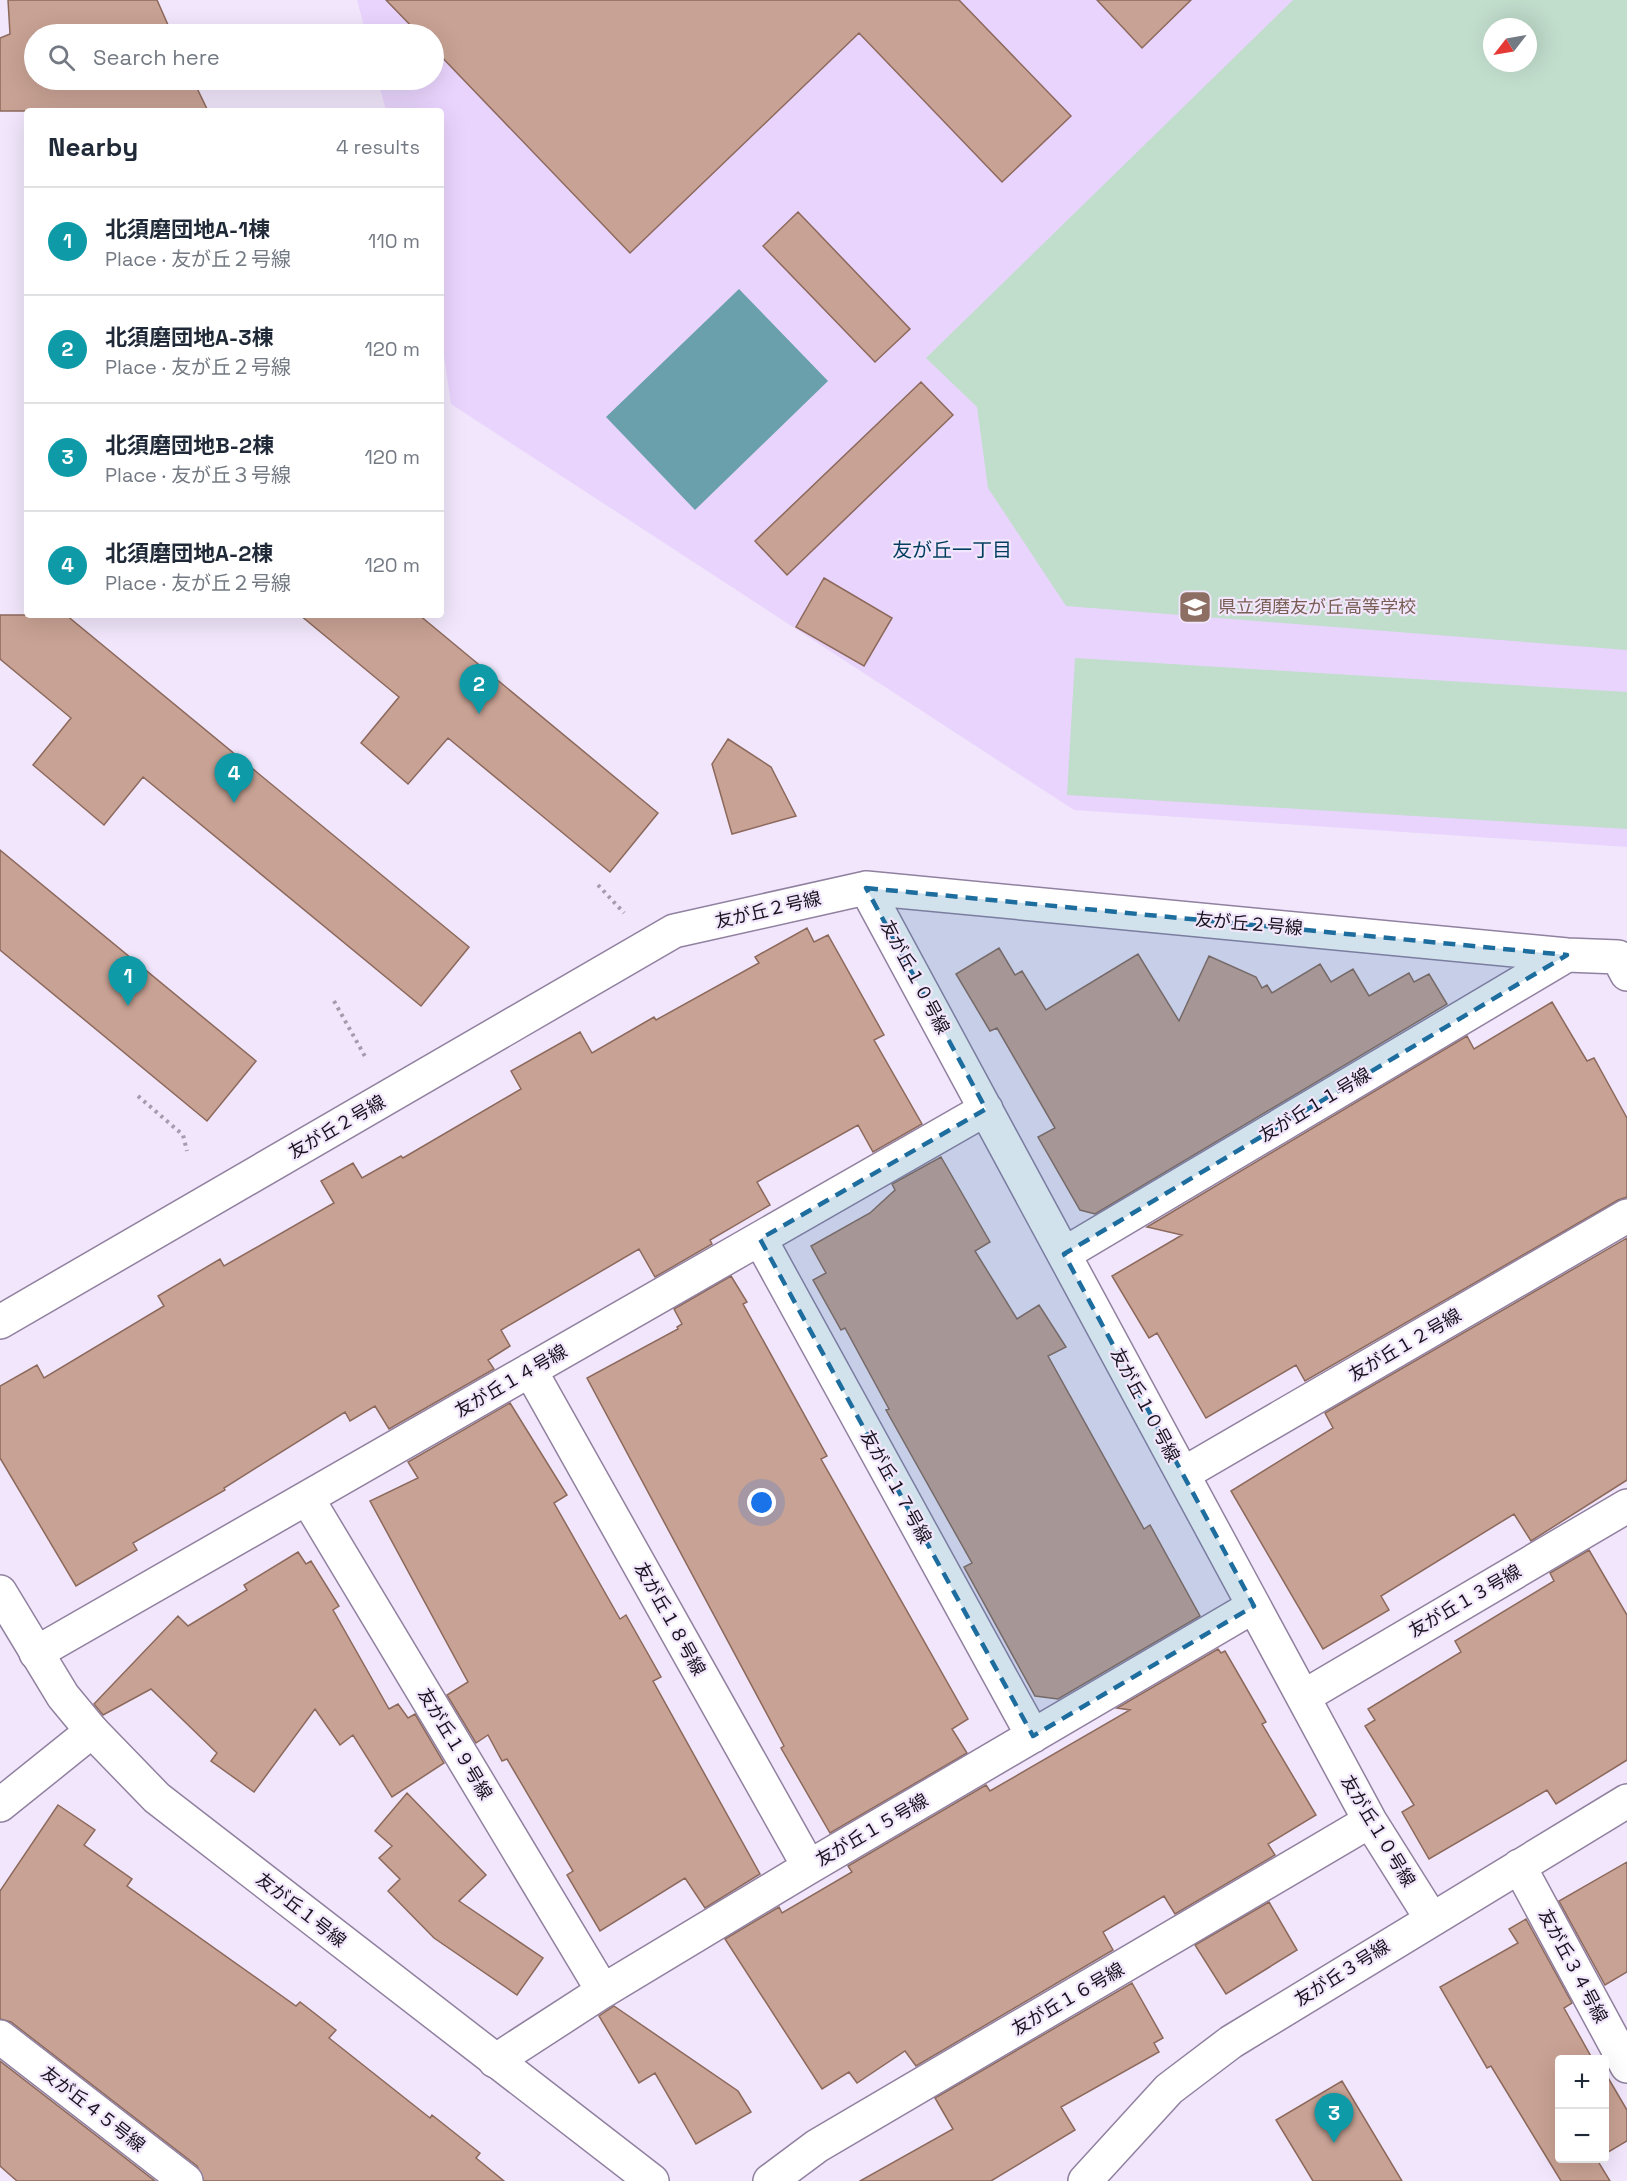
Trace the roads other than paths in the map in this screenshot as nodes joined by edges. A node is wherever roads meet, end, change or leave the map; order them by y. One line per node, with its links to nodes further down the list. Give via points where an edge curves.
1 (866, 888): 2 (street, 友が丘２号線); 4 (street, 友が丘１０号線); 8 (street, 友が丘２号線, via 674,931)
2 (1567, 955): 3 (street, 友が丘２号線, via 1618,957); 7 (street, 友が丘１１号線)
3 (1627, 974)
4 (986, 1109): 6 (street, 友が丘１４号線); 7 (street, 友が丘１０号線)
5 (1627, 1216): 10 (street, 友が丘１２号線)
6 (760, 1239): 9 (street, 友が丘１４号線); 18 (street, 友が丘１７号線)
7 (1064, 1254): 10 (street, 友が丘１０号線)
8 (0, 1322)
9 (530, 1370): 11 (street, 友が丘１４号線); 23 (street, 友が丘１８号線)
10 (1183, 1474): 14 (street, 友が丘１０号線)
11 (307, 1498): 15 (street, 友が丘１４号線); 25 (street, 友が丘１９号線)
12 (1627, 1506): 16 (street, 友が丘１３号線)
13 (0, 1592): 15 (street, 友が丘１号線)
14 (1254, 1606): 16 (street, 友が丘１０号線); 18 (street, 友が丘１５号線)
15 (36, 1653): 17 (street, 友が丘１号線, via 63,1696)
16 (1303, 1697): 21 (street, 友が丘１０号線)
17 (92, 1731): 20 (street); 27 (street, 友が丘１号線, via 157,1798)
18 (1033, 1736): 23 (street, 友が丘１５号線)
19 (1627, 1802): 22 (street, 友が丘３号線)
20 (0, 1805)
21 (1370, 1821): 24 (street, 友が丘１０号線); 31 (street, 友が丘１６号線, via 816,2146)
22 (1519, 1866): 24 (street, 友が丘３号線); 28 (street, 友が丘３４号線)
23 (809, 1867): 25 (street, 友が丘１５号線)
24 (1431, 1918): 32 (street, 友が丘３号線, via 1231,2042 1169,2089)
25 (603, 1991): 27 (street, 友が丘１５号線)
26 (0, 2037): 29 (street, 友が丘４５号線)
27 (495, 2061): 30 (street, 友が丘１号線)
28 (1627, 2066)
29 (186, 2181)
30 (652, 2181)
31 (770, 2181)
32 (1085, 2181)

